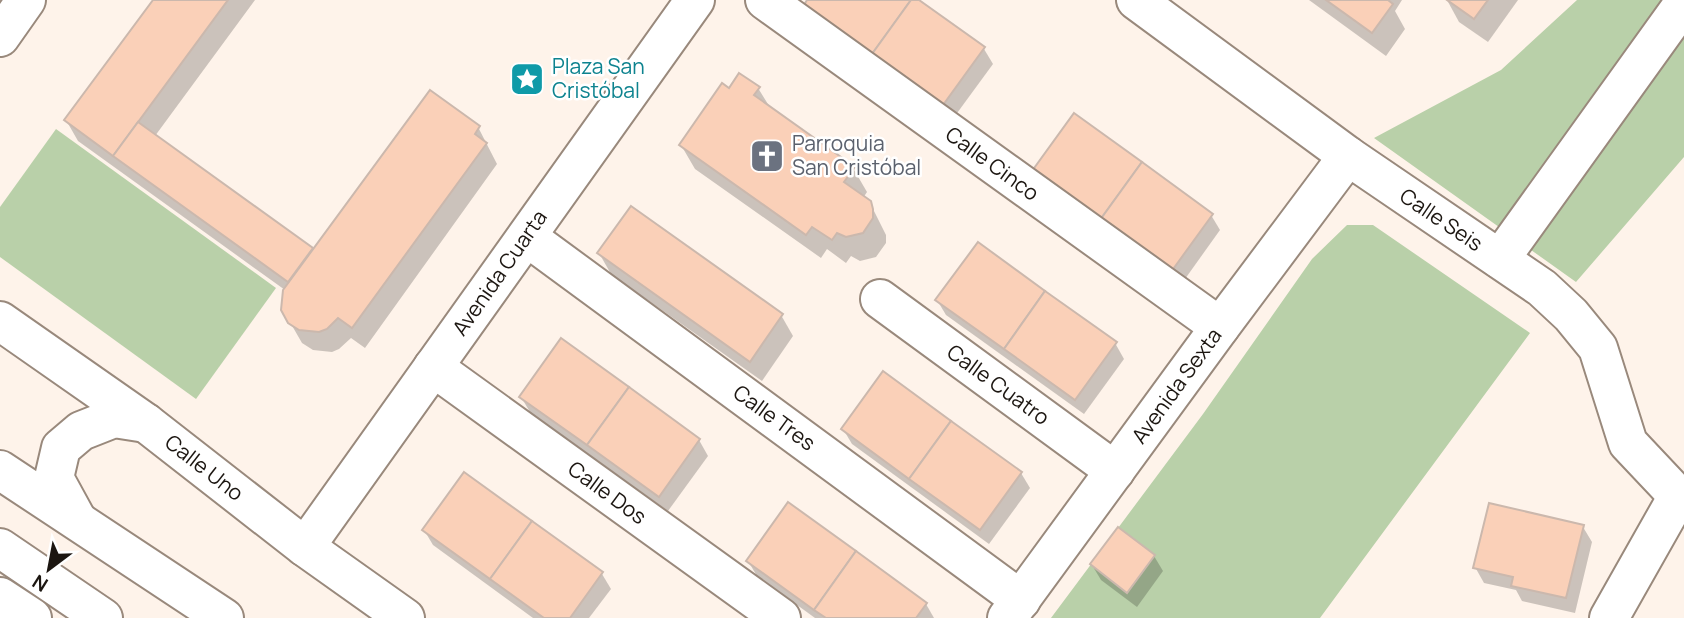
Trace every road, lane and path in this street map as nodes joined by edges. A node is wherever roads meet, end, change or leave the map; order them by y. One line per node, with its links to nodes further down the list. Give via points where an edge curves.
1 (26, 0): 6 (main road)
2 (695, 0): 8 (main road, Avenida Cuarta)
3 (765, 0): 12 (main road, Calle Cinco)
4 (1136, 0): 7 (main road, Calle Seis)
5 (1684, 3): 9 (main road)
6 (0, 37)
7 (1348, 156): 9 (main road, Calle Seis); 12 (main road, Avenida Sexta)
8 (527, 237): 13 (main road, Avenida Cuarta); 22 (main road, Calle Tres)
9 (1500, 260): 17 (main road, Calle Seis, via 1542,288 1598,348 1628,443)
10 (880, 299): 16 (main road, Calle Cuatro)
11 (0, 321): 14 (main road, Calle Uno)
12 (1220, 327): 16 (main road, Avenida Sexta)
13 (433, 367): 19 (main road, Avenida Cuarta); 27 (main road, Calle Dos)
14 (146, 424): 18 (main road, via 114,418 80,430 61,448 54,478); 19 (main road, Calle Uno)
15 (0, 470): 18 (main road)
16 (1115, 471): 22 (main road, Avenida Sexta)
17 (1681, 497): 28 (main road, Calle Seis)
18 (78, 521): 25 (main road)
19 (305, 547): 26 (main road, Calle Uno)
20 (0, 548): 24 (main road)
21 (0, 597): 23 (main road)
22 (1014, 609)
23 (32, 618)
24 (103, 618)
25 (224, 618)
26 (405, 618)
27 (781, 618)
28 (1609, 618)

